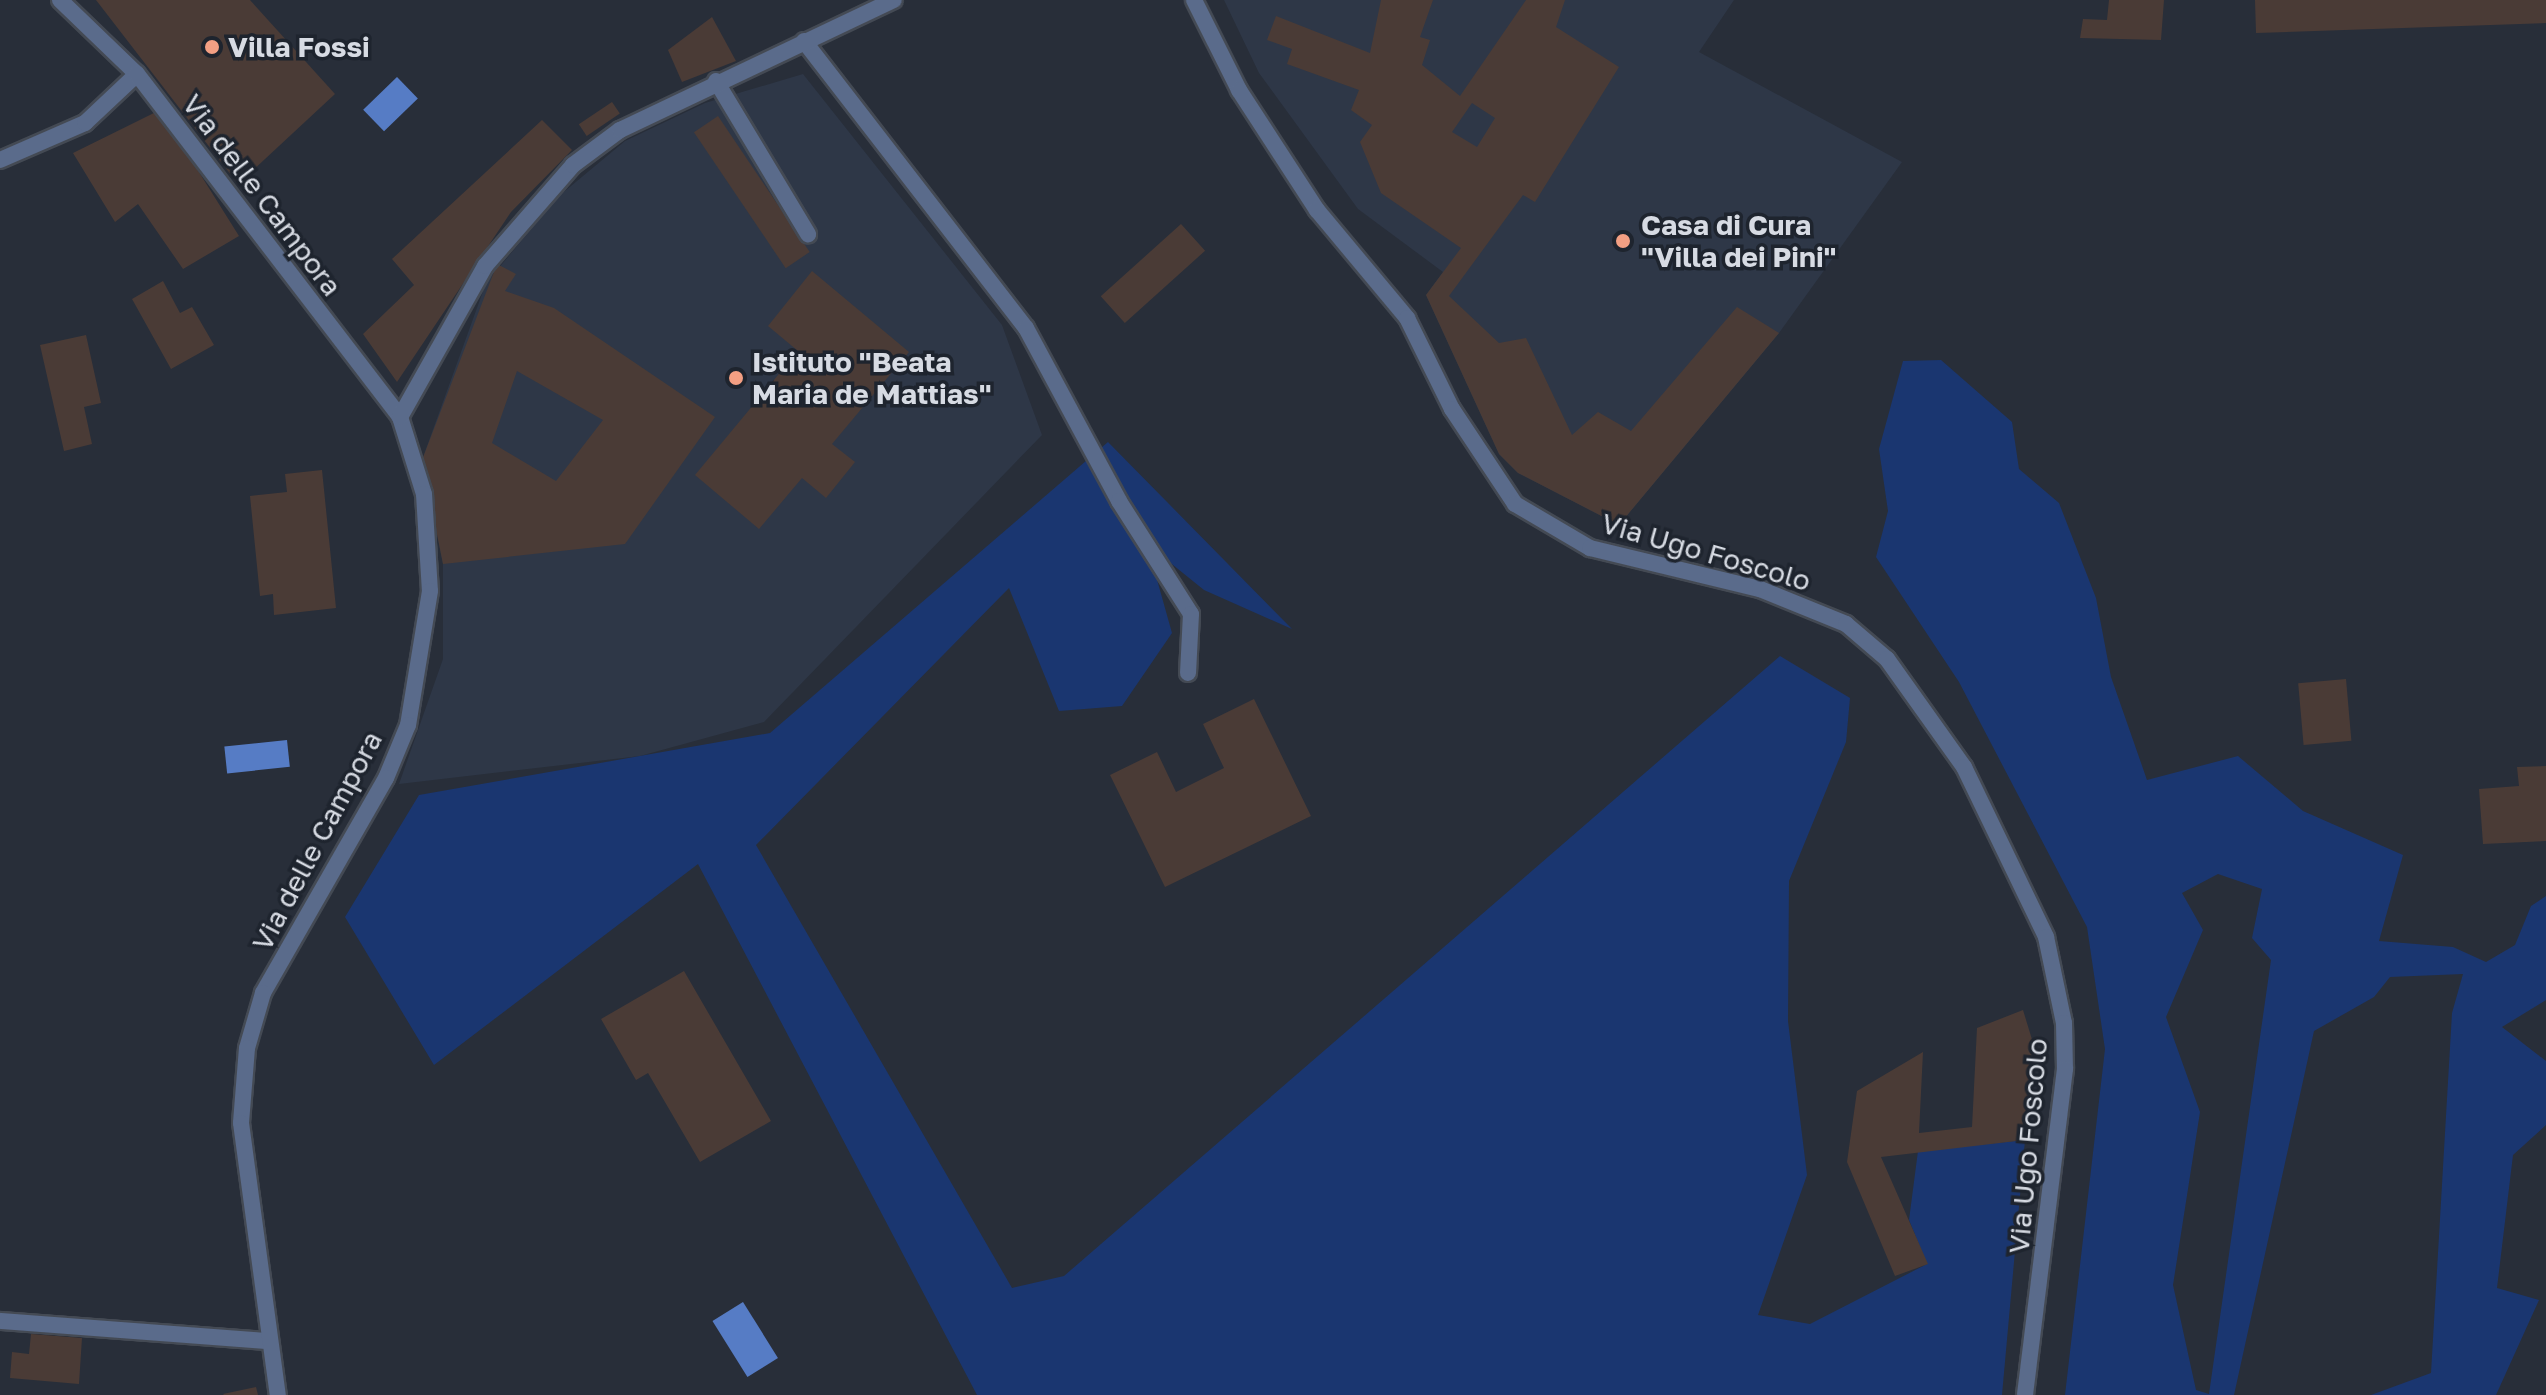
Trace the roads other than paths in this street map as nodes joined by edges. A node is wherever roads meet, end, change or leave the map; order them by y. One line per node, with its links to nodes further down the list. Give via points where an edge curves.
1 (60, 0): 5 (street, Via delle Campora)
2 (894, 0): 4 (street)
3 (1194, 0): 14 (street, Via Ugo Foscolo, via 1239,90 1317,210 1407,318 1452,409 1515,504 1590,548 1760,589 1846,624 1887,659 1964,767 2046,937 2064,1023)
4 (804, 41): 6 (street); 10 (street, via 1026,328 1119,501 1191,614)
5 (137, 74): 7 (street, via 85,123); 9 (street, Via delle Campora)
6 (716, 81): 8 (street); 9 (street, via 620,130 535,203 485,266)
7 (0, 160)
8 (808, 234)
9 (400, 417): 12 (street, Via delle Campora, via 424,494 430,591 408,725 386,778 263,993 247,1048 241,1123)
10 (1188, 673)
11 (0, 1321): 12 (street)
12 (268, 1341): 13 (street, Via delle Campora)
13 (278, 1395)
14 (2025, 1395)

